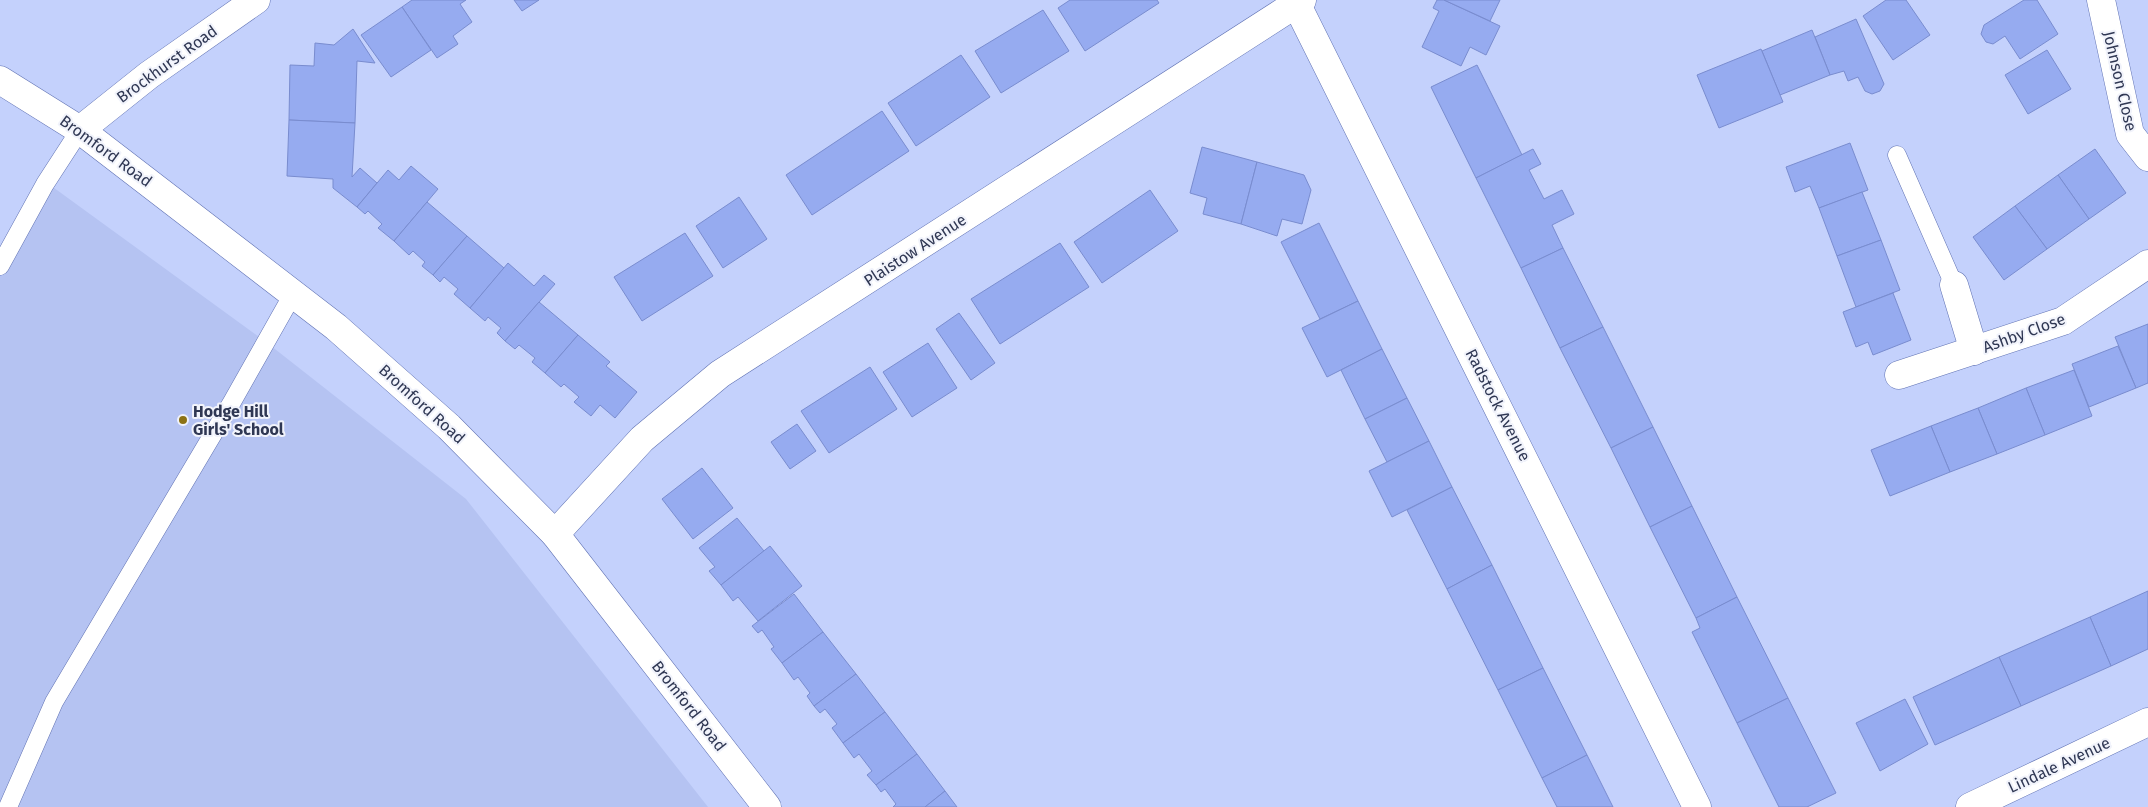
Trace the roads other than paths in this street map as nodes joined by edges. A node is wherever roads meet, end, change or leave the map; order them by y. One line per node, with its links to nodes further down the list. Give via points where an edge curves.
1 (256, 0): 5 (street, Brockhurst Road, via 149,75)
2 (2101, 0): 7 (street, Johnson Close, via 2130,134)
3 (1300, 2): 14 (street, Plaistow Avenue, via 720,374 642,439); 18 (street, Radstock Avenue)
4 (0, 80): 5 (street, Bromford Road)
5 (80, 130): 9 (lane, via 45,184); 11 (street, Bromford Road)
6 (1897, 155): 10 (lane)
7 (2148, 157)
8 (2148, 264): 12 (street, Ashby Close, via 2063,321)
9 (0, 266)
10 (1954, 285): 12 (street, Ashby Close)
11 (293, 294): 14 (street, Bromford Road, via 336,327 449,427); 16 (lane, via 54,702)
12 (1974, 351): 13 (street, Ashby Close)
13 (1899, 375)
14 (555, 534): 17 (street, Bromford Road)
15 (2148, 722): 19 (street, Lindale Avenue)
16 (8, 807)
17 (767, 807)
18 (1697, 807)
19 (1970, 807)

